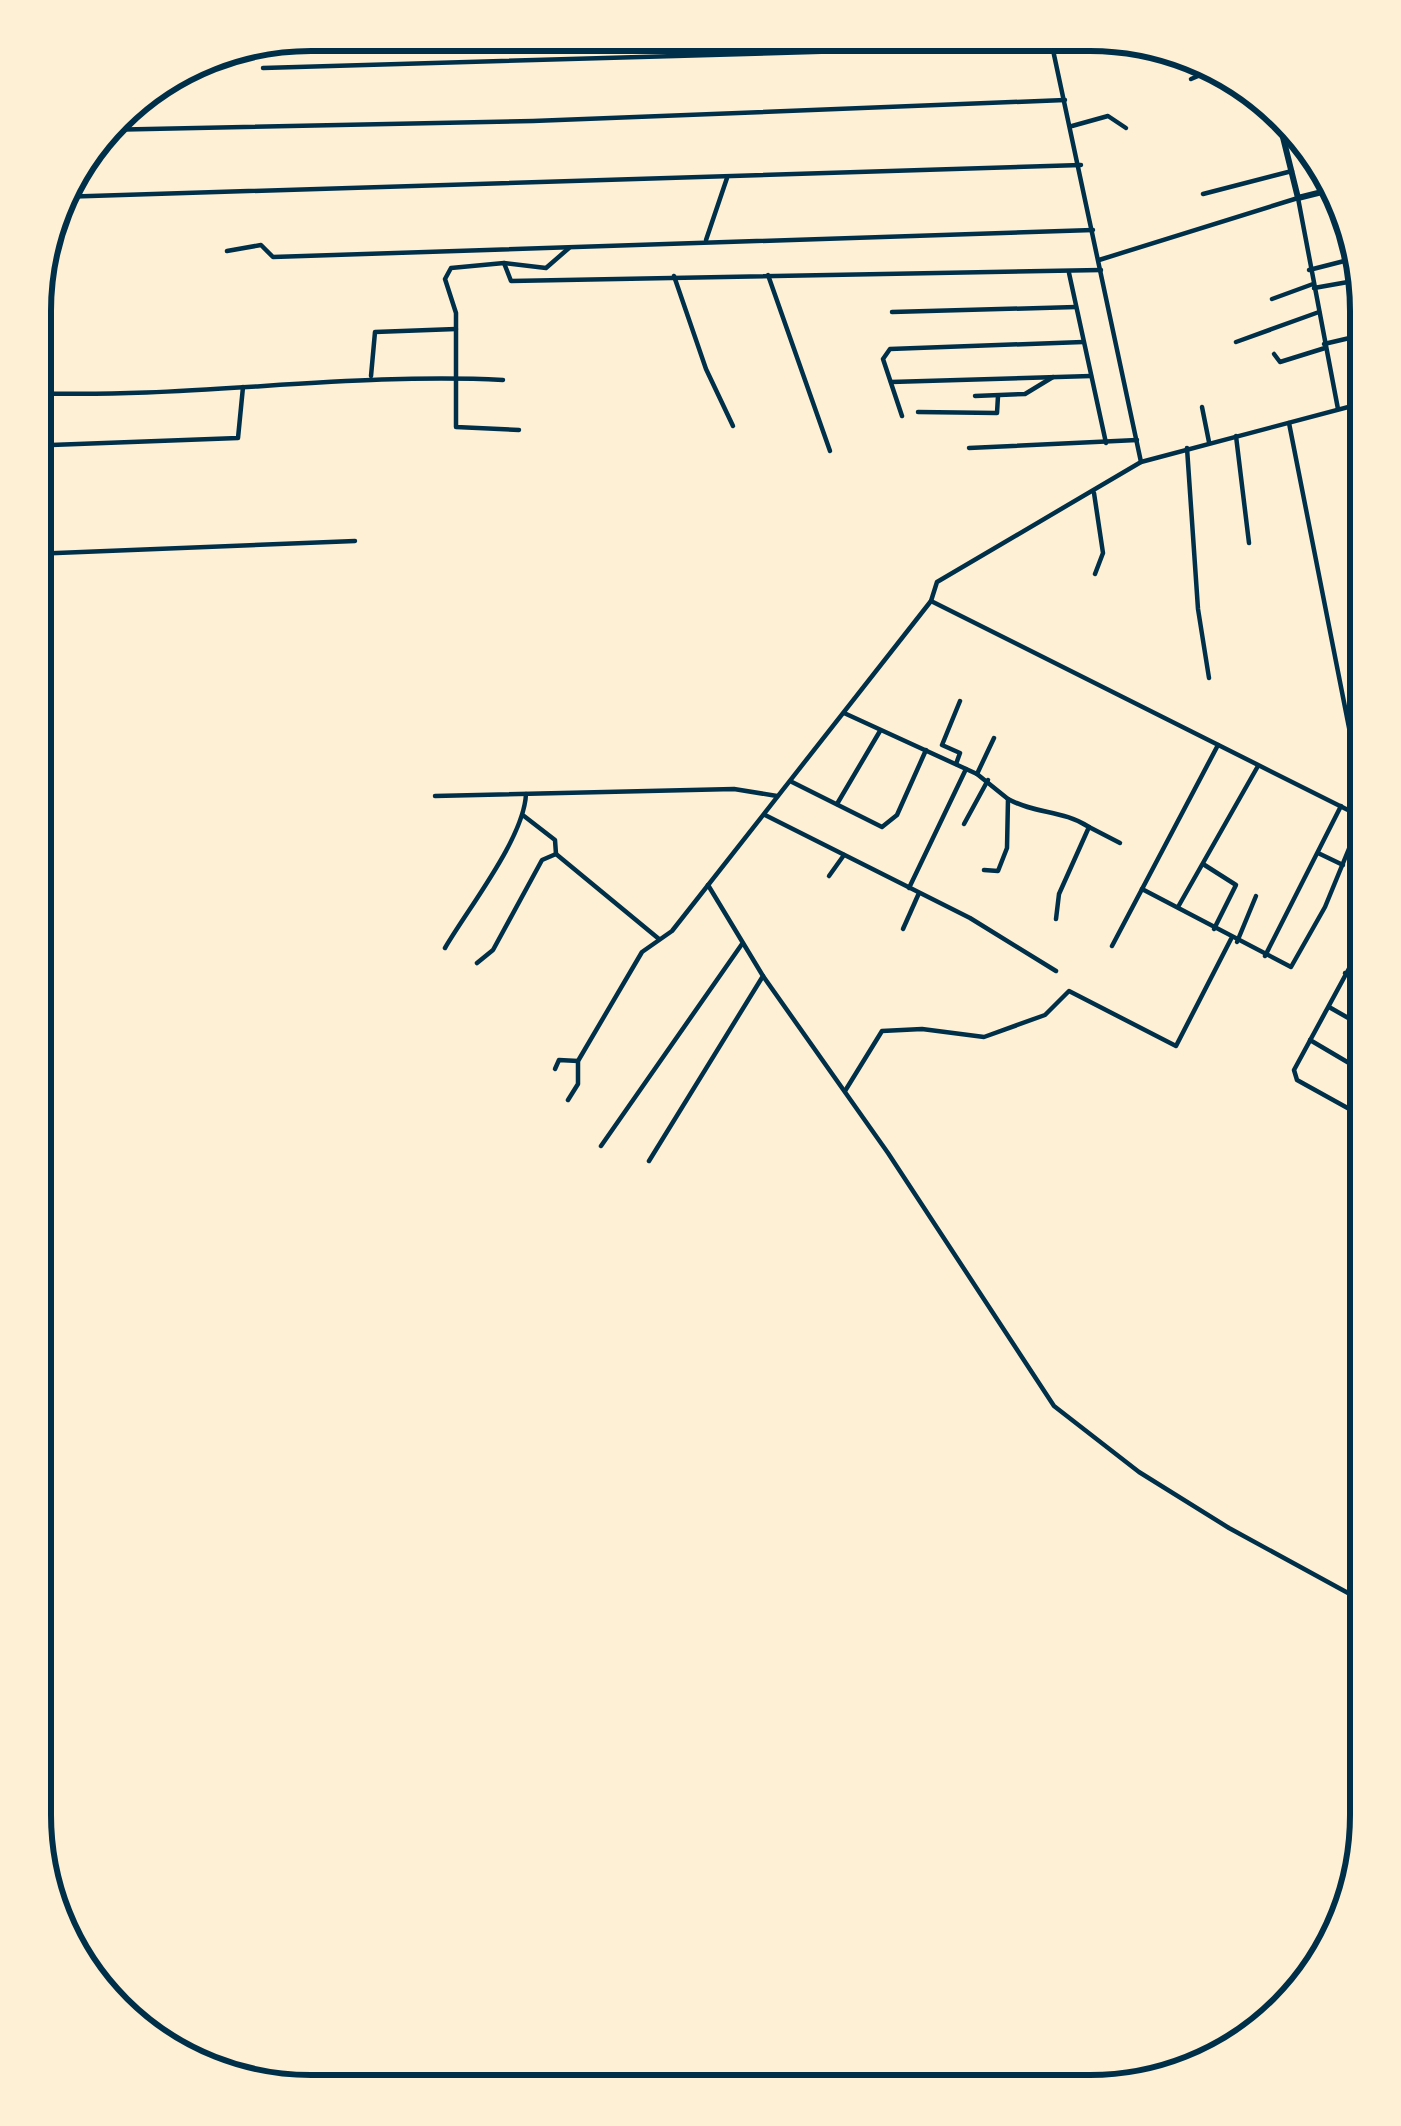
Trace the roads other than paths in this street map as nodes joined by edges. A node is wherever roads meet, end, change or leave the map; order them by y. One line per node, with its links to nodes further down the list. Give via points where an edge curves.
1 (846, 51): 3 (street)
2 (1053, 51): 6 (street)
3 (262, 68)
4 (1199, 76): 5 (street)
5 (1192, 79)
6 (1065, 100): 7 (street); 9 (street)
7 (1071, 127): 8 (street, via 1108,116); 11 (street)
8 (1126, 128)
9 (125, 130)
10 (1283, 137): 12 (main road)
11 (1081, 165): 13 (street); 18 (street)
12 (1292, 171): 15 (street); 17 (main road)
13 (727, 178): 16 (street); 19 (street)
14 (1321, 192): 17 (main road)
15 (1203, 194)
16 (79, 195)
17 (1298, 198): 23 (street); 28 (street)
18 (1093, 230): 19 (street); 23 (street)
19 (706, 240): 20 (street)
20 (569, 248): 21 (street); 26 (street, via 554,266)
21 (528, 250): 22 (street, via 273,257 261,245); 26 (street)
22 (227, 251)
23 (1099, 260): 27 (street)
24 (1345, 261): 28 (street)
25 (504, 263): 26 (street); 31 (street, via 511,280); 38 (street, via 447,273)
26 (515, 263)
27 (1102, 270): 29 (street); 63 (street)
28 (1310, 270): 33 (street)
29 (1069, 272): 30 (street); 35 (street)
30 (768, 275): 31 (street); 69 (street)
31 (674, 276): 60 (street)
32 (1348, 281): 33 (street)
33 (1313, 286): 34 (street); 37 (street)
34 (1272, 298)
35 (1076, 307): 36 (street); 40 (street)
36 (892, 312)
37 (1319, 312): 41 (street); 42 (street)
38 (456, 329): 45 (street); 47 (street, via 375,332)
39 (1350, 339): 42 (street)
40 (1083, 342): 44 (street); 49 (street, via 890,349 884,359)
41 (1236, 342)
42 (1325, 346): 43 (street, via 1280,362); 56 (street)
43 (1274, 354)
44 (1091, 376): 46 (street); 65 (street)
45 (454, 377): 47 (street); 48 (street); 61 (street, via 456,427)
46 (1052, 377): 49 (street); 53 (street, via 1025,394)
47 (371, 379): 50 (street)
48 (502, 380)
49 (891, 382): 58 (street)
50 (243, 387): 51 (street); 66 (street, via 238,437)
51 (51, 393)
52 (975, 396): 53 (street)
53 (998, 396): 57 (street, via 997,413)
54 (1350, 406): 56 (street)
55 (1202, 407): 64 (street)
56 (1338, 409): 59 (street)
57 (917, 412)
58 (902, 416)
59 (1289, 423): 62 (street); 80 (street)
60 (734, 426)
61 (519, 430)
62 (1236, 435): 64 (street); 73 (street)
63 (1137, 440): 65 (street); 70 (street)
64 (1209, 442): 68 (street)
65 (1106, 443): 67 (street)
66 (51, 445)
67 (969, 448)
68 (1187, 448): 70 (street); 77 (street)
69 (830, 451)
70 (1142, 462): 71 (street)
71 (1094, 490): 75 (street, via 1103,553); 76 (street, via 938,582)
72 (355, 541): 74 (street)
73 (1249, 543)
74 (51, 553)
75 (1095, 574)
76 (931, 601): 79 (street); 83 (street)
77 (1210, 678)
78 (960, 700): 85 (street, via 943,746 960,753)
79 (842, 712): 81 (street); 90 (street)
80 (1350, 726)
81 (880, 731): 84 (street); 96 (street)
82 (994, 738): 88 (street)
83 (1218, 745): 86 (street); 113 (street)
84 (926, 750): 85 (street); 96 (street, via 888,825)
85 (956, 764): 87 (street)
86 (1258, 766): 95 (street); 107 (street)
87 (966, 769): 88 (street); 112 (street)
88 (977, 774): 89 (street)
89 (988, 780): 94 (street); 100 (street)
90 (789, 781): 93 (street); 96 (street)
91 (526, 794): 92 (street); 93 (street, via 734,789); 99 (street)
92 (435, 796)
93 (777, 796): 98 (street)
94 (1008, 799): 101 (street); 109 (street, via 1004,858 998,872)
95 (1342, 804): 97 (street); 104 (street)
96 (836, 806)
97 (1350, 808)
98 (763, 814): 106 (street); 111 (street)
99 (524, 816): 105 (street, via 555,840); 124 (street)
100 (964, 824)
101 (1089, 827): 102 (street); 117 (street)
102 (1120, 844)
103 (1350, 850): 108 (street)
104 (1318, 853): 108 (street); 125 (street)
105 (556, 854): 120 (street); 126 (street, via 542,860 493,950)
106 (844, 855): 110 (street); 112 (street)
107 (1203, 864): 116 (street); 119 (street, via 1236,885)
108 (1343, 865): 125 (street, via 1294,965)
109 (984, 870)
110 (829, 876)
111 (708, 885): 120 (street); 122 (street)
112 (909, 888): 114 (street)
113 (1142, 889): 116 (street); 123 (street)
114 (920, 893): 118 (street); 128 (street)
115 (1256, 896): 121 (street)
116 (1177, 909): 119 (street)
117 (1056, 919)
118 (903, 929)
119 (1214, 929): 121 (street)
120 (659, 939): 135 (street, via 642,952)
121 (1234, 940): 125 (street); 138 (street, via 1176,1046 1069,991 1045,1015 984,1037 886,1029)
122 (742, 944): 130 (street); 141 (street)
123 (1112, 946)
124 (445, 948)
125 (1265, 956)
126 (477, 963)
127 (1350, 966): 129 (street)
128 (1056, 970)
129 (1345, 974): 131 (street); 132 (street)
130 (764, 976): 138 (street); 142 (street)
131 (1350, 976)
132 (1328, 1007): 133 (street); 134 (street)
133 (1350, 1019)
134 (1310, 1040): 136 (street); 140 (street, via 1294,1077)
135 (578, 1061): 137 (street, via 559,1060); 139 (street)
136 (1350, 1063)
137 (555, 1069)
138 (844, 1091): 143 (street, via 1054,1406 1139,1472)
139 (568, 1100)
140 (1349, 1109)
141 (601, 1147)
142 (649, 1161)
143 (1349, 1594)

